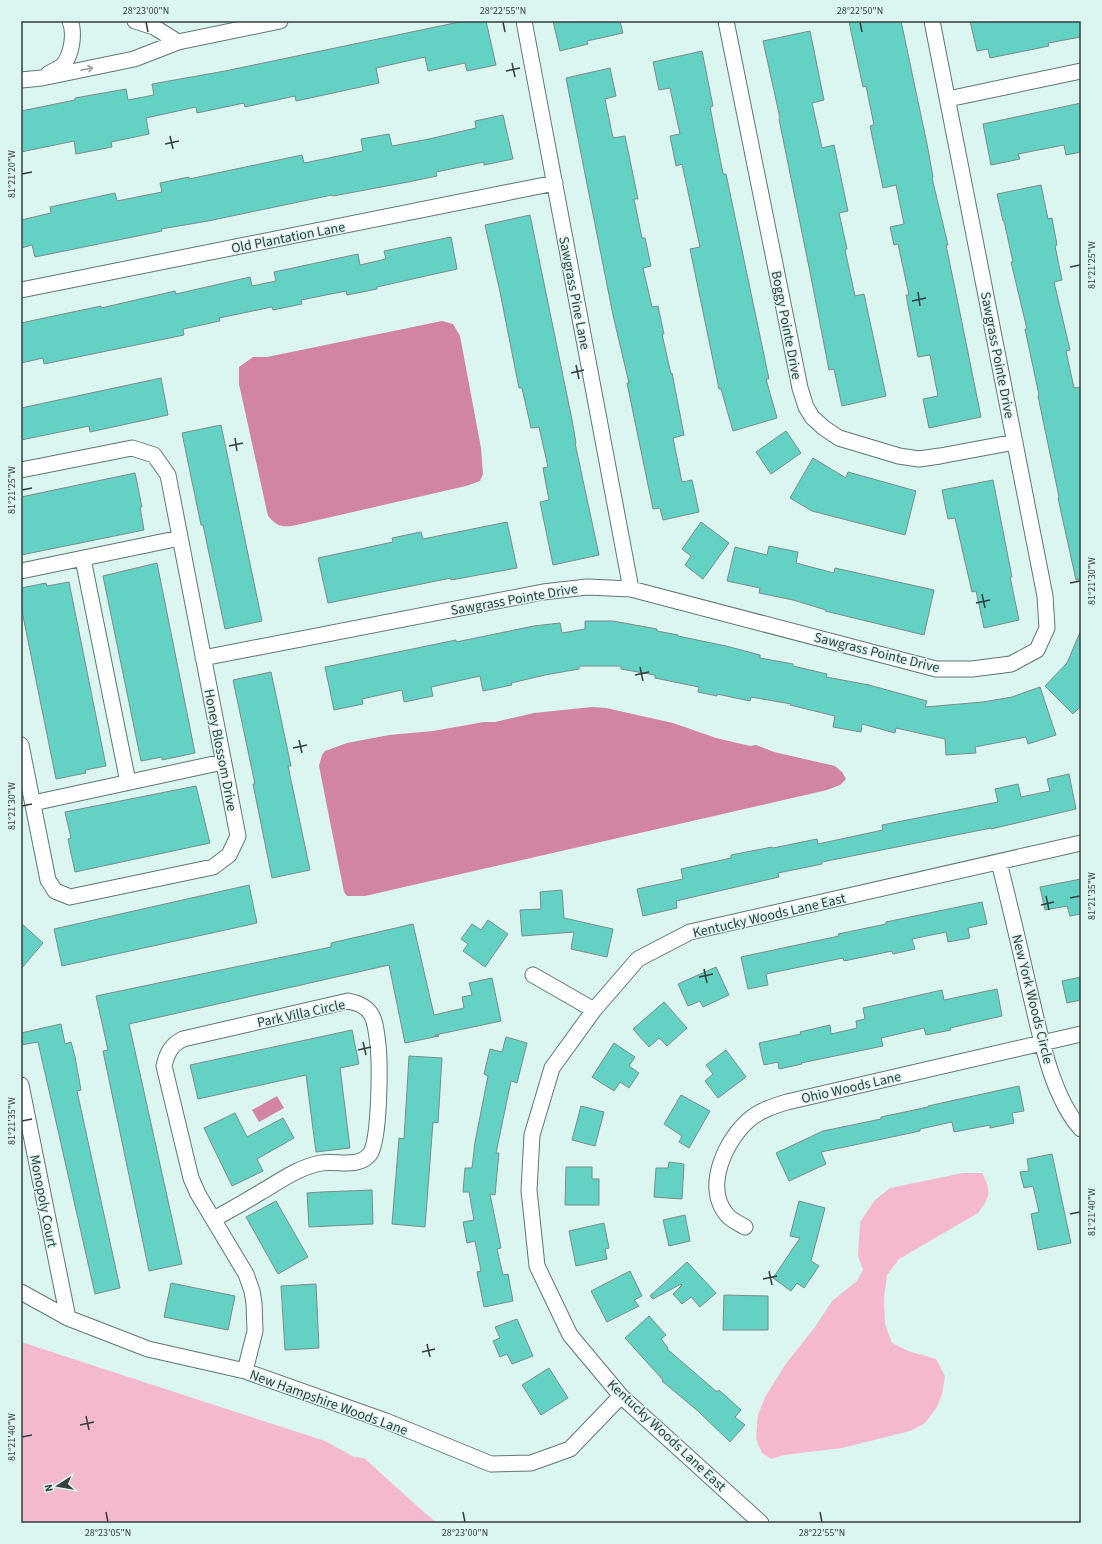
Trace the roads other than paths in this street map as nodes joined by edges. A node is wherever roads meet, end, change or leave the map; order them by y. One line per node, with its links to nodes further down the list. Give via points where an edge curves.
1 (70, 21): 9 (street, via 71,47 67,59)
2 (135, 21): 7 (street, via 154,27)
3 (280, 21): 7 (street)
4 (524, 21): 12 (street, Sawgrass Pine Lane)
5 (726, 21): 14 (street, Boggy Pointe Drive, via 800,388 812,417 839,438 899,456 919,459)
6 (932, 21): 11 (street, Sawgrass Pointe Drive)
7 (178, 42): 9 (street, one-way to 7, via 134,59)
8 (1081, 71): 11 (street)
9 (42, 78): 10 (street)
10 (21, 80)
11 (948, 99): 14 (street, Sawgrass Pointe Drive)
12 (555, 183): 13 (street, Old Plantation Lane); 19 (street, Sawgrass Pine Lane)
13 (21, 290)
14 (1015, 442): 19 (street, Sawgrass Pointe Drive, via 1045,596 1047,628 1037,650 1011,664 972,669 936,669)
15 (21, 470): 16 (street, Honey Blossom Drive, via 132,448 154,455 168,475)
16 (180, 538): 17 (street); 20 (street, Honey Blossom Drive)
17 (83, 558): 18 (street); 23 (street)
18 (21, 571)
19 (631, 589): 20 (street, Sawgrass Pointe Drive, via 587,587 543,592)
20 (203, 658): 22 (street, Honey Blossom Drive)
21 (21, 745): 24 (street, Honey Blossom Drive)
22 (223, 762): 23 (street); 24 (street, Honey Blossom Drive, via 238,836 230,855 212,867 70,897 55,890 48,880)
23 (128, 782): 24 (street)
24 (33, 803)
25 (1081, 843): 26 (street, Kentucky Woods Lane East)
26 (999, 862): 28 (street, Kentucky Woods Lane East, via 690,932 638,959); 30 (street, New York Woods Circle)
27 (533, 975): 28 (street)
28 (594, 1010): 38 (street, Kentucky Woods Lane East, via 552,1068 532,1135 529,1190 537,1266 570,1336)
29 (1081, 1034): 30 (street, Ohio Woods Lane)
30 (1042, 1043): 32 (street, New York Woods Circle, via 1060,1098); 34 (street, Ohio Woods Lane, via 787,1102 756,1115 727,1147 717,1183 719,1201 727,1216)
31 (21, 1085): 36 (street, Monopoly Court)
32 (1081, 1129)
33 (214, 1219): 33 (street, Park Villa Circle, via 196,1189 185,1156 164,1066 170,1049 183,1039 348,1001 358,1002 366,1007 375,1026 380,1077 374,1139 370,1154 352,1163 322,1163 295,1172); 37 (street, Park Villa Circle, via 246,1274 252,1290 255,1331)
34 (745, 1227)
35 (21, 1292): 36 (street, New Hampshire Woods Lane)
36 (68, 1318): 37 (street, New Hampshire Woods Lane, via 148,1349)
37 (245, 1372): 38 (street, New Hampshire Woods Lane, via 386,1421 490,1464 531,1463 570,1449)
38 (621, 1396): 39 (street, Kentucky Woods Lane East)
39 (761, 1523)

